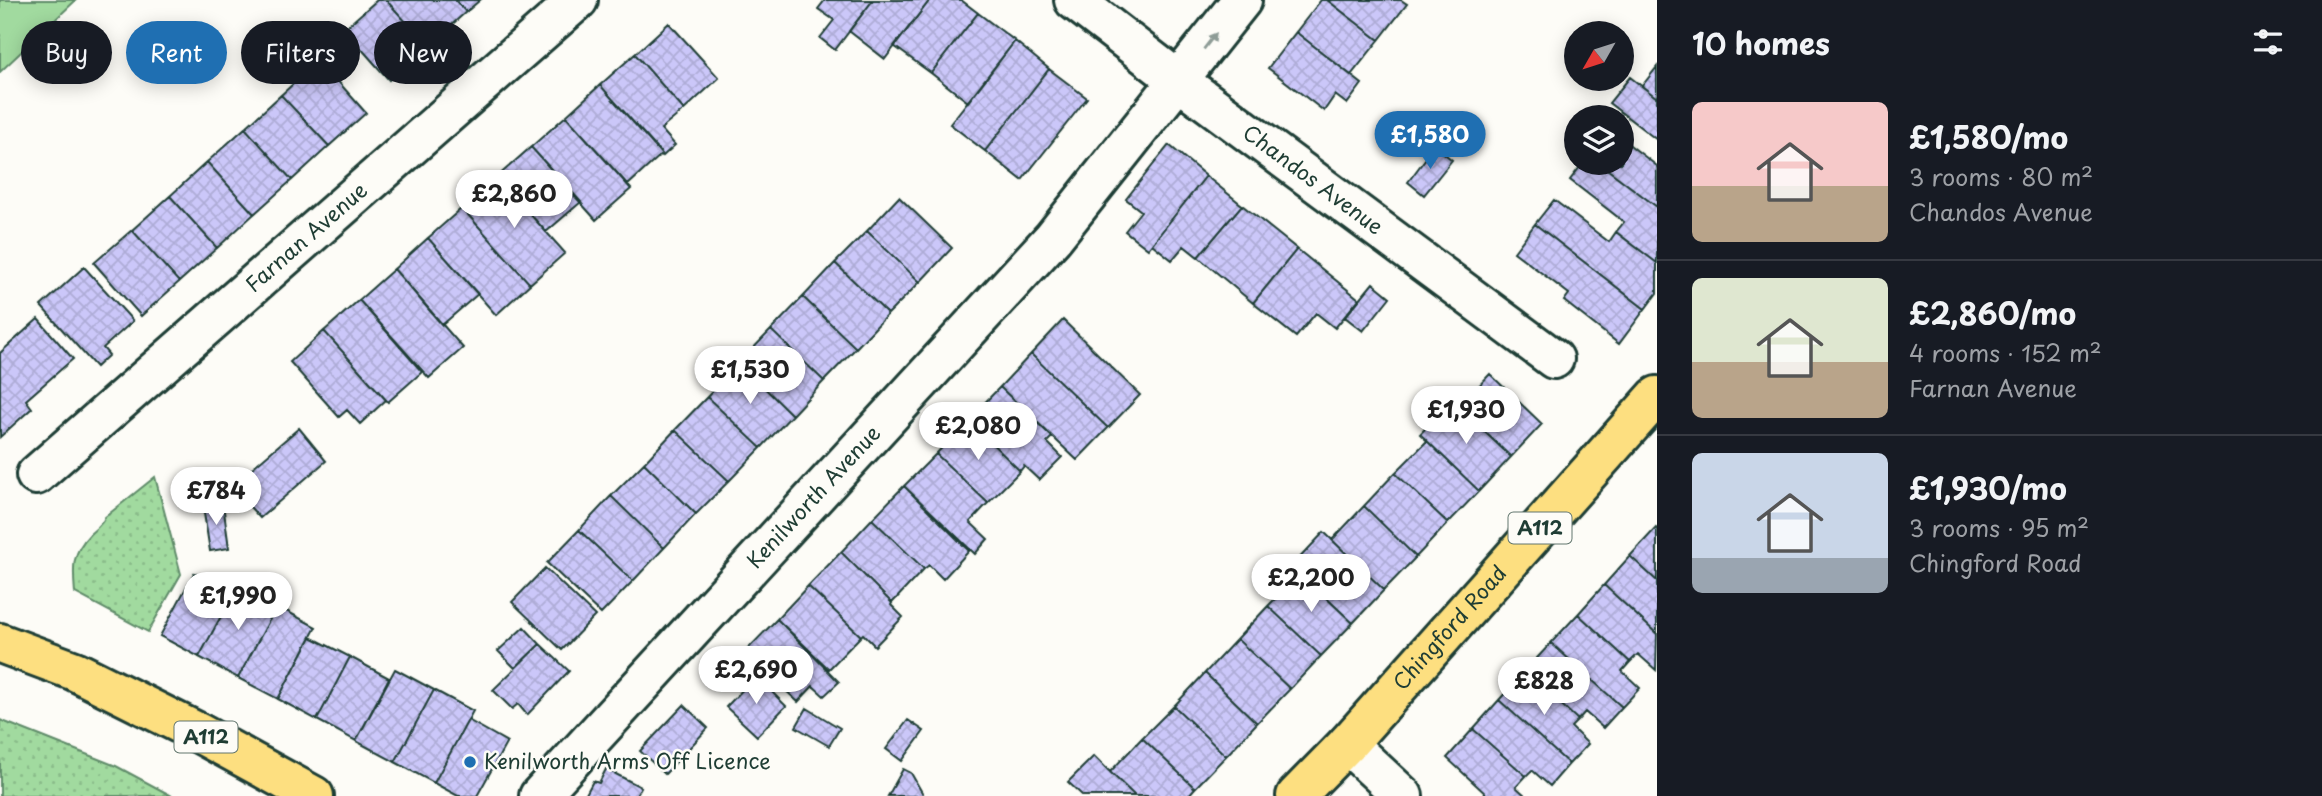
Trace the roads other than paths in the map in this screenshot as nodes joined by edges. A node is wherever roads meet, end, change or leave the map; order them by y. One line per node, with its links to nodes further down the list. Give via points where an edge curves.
1 (578, 0): 7 (street, Farnan Avenue)
2 (1074, 0): 4 (street, Chandos Avenue)
3 (1242, 0): 4 (street, Kenilworth Avenue, one-way to 3)
4 (1179, 81): 5 (street, Chandos Avenue); 11 (street, Kenilworth Avenue, via 1053,238)
5 (1554, 359)
6 (1657, 396): 9 (main road, Chingford Road / A112)
7 (36, 475)
8 (0, 643): 10 (main road, A112, via 75,671)
9 (1347, 744): 12 (main road, Chingford Road / A112); 13 (street)
10 (314, 796)
11 (539, 796)
12 (1296, 796)
13 (1403, 796)

